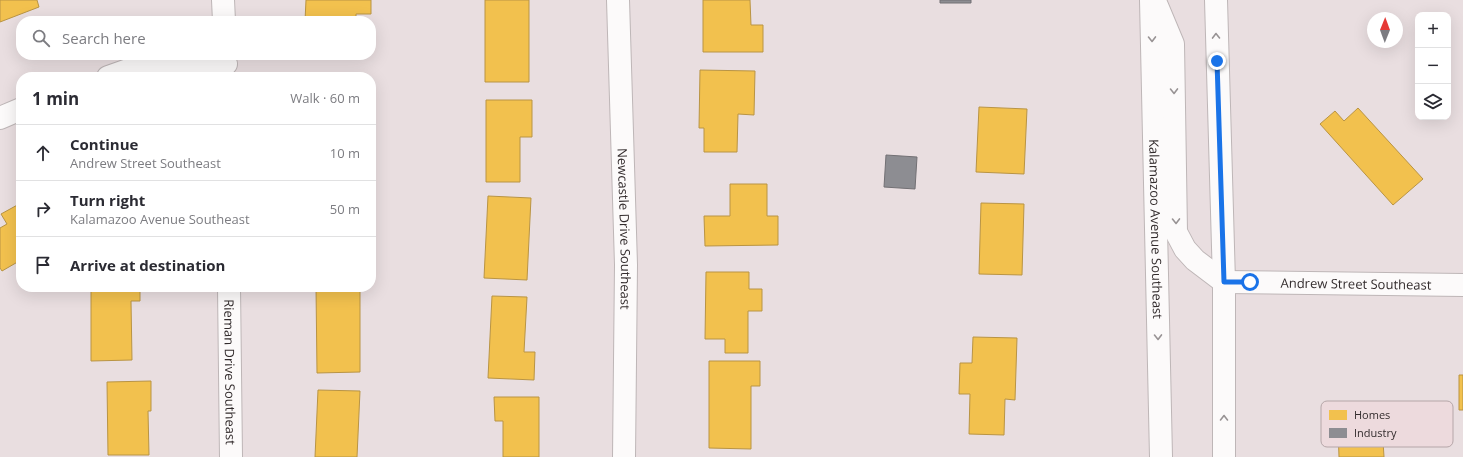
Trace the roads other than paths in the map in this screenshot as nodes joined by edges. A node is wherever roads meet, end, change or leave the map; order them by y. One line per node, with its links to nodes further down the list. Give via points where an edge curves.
1 (223, 0): 6 (main road)
2 (618, 0): 15 (main road, Newcastle Drive Southeast, via 626,265)
3 (1151, 0): 16 (main road, Kalamazoo Avenue Southeast, one-way to 16)
4 (1155, 0): 11 (main road, one-way to 11, via 1173,44 1176,232 1185,249 1195,260)
5 (1216, 0): 11 (main road, one-way to 5)
6 (224, 16)
7 (226, 65): 8 (main road, via 139,66)
8 (122, 72)
9 (16, 111): 10 (main road)
10 (0, 118)
11 (1224, 282): 12 (main road, Andrew Street Southeast); 17 (main road, one-way to 11)
12 (1463, 286)
13 (229, 292): 14 (main road, Rieman Drive Southeast)
14 (231, 457)
15 (624, 457)
16 (1161, 457)
17 (1224, 457)

